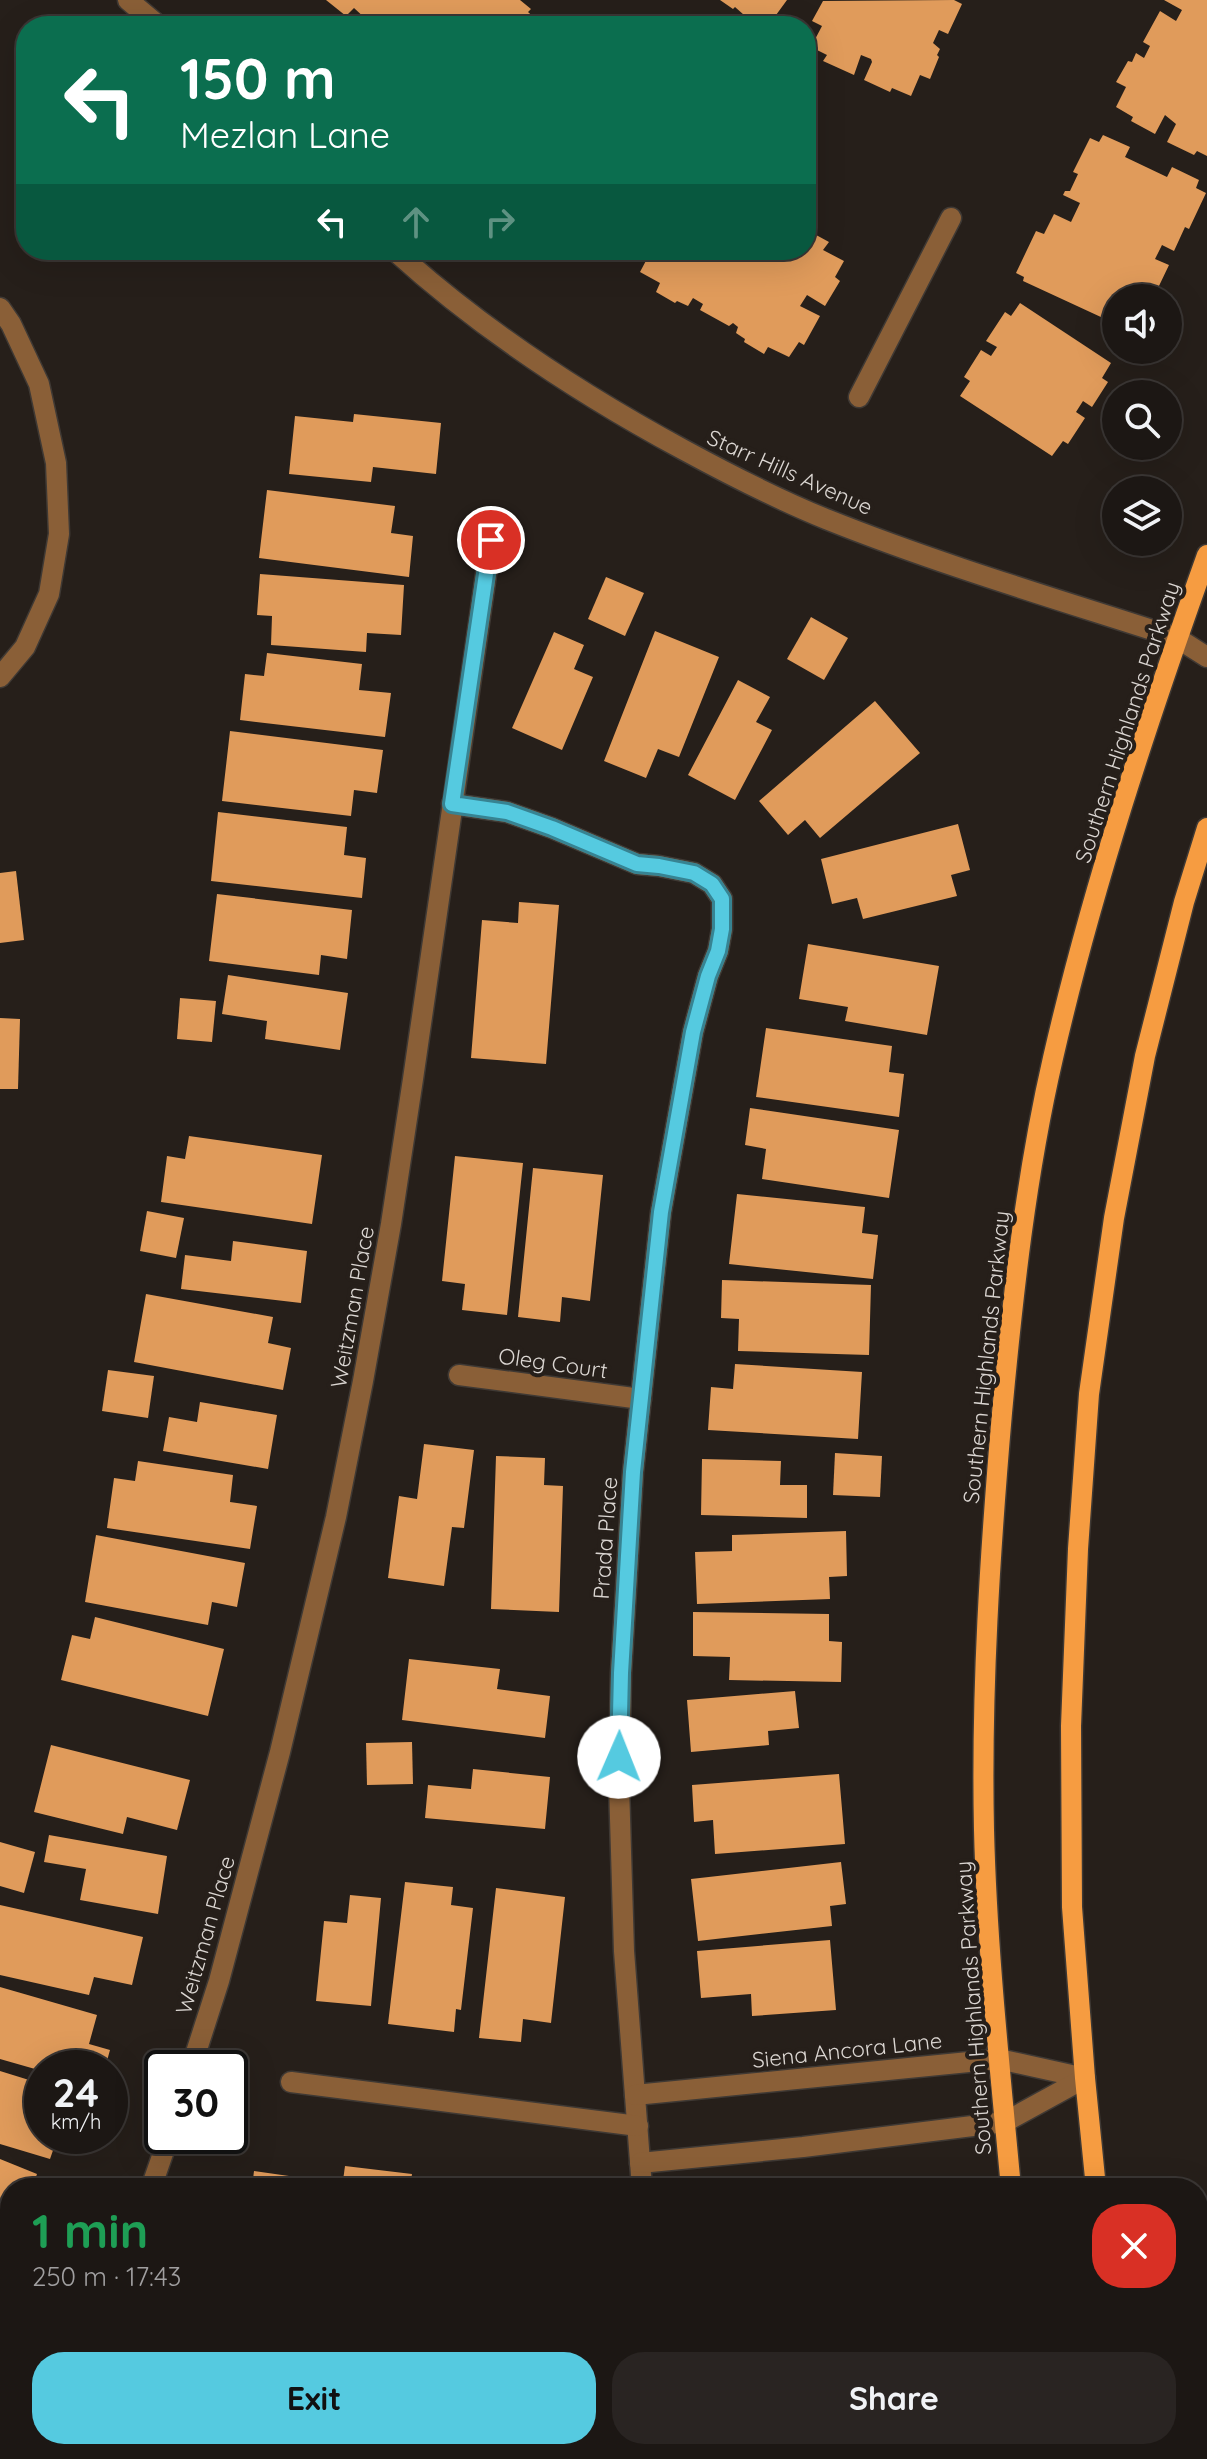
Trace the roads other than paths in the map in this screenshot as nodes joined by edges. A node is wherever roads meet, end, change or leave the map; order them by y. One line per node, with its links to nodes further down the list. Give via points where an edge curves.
1 (128, 0): 2 (street)
2 (147, 16)
3 (951, 218): 6 (street)
4 (406, 260): 9 (street, Starr Hills Avenue, via 577,390 719,469 825,519)
5 (0, 308): 11 (street, via 39,384 56,463 59,534 49,594 25,647)
6 (859, 397)
7 (491, 540): 12 (street, Weitzman Place)
8 (1207, 555): 9 (main road, Southern Highlands Parkway)
9 (1177, 638): 10 (street, Starr Hills Avenue); 17 (main road, Southern Highlands Parkway, via 1099,888 1053,1059 1028,1188 1010,1325 984,1681 984,1830)
10 (1207, 657)
11 (0, 677)
12 (452, 804): 15 (street, Prada Place, via 507,812 637,864 694,873 712,884 722,899 718,951 693,1032 661,1212); 16 (street, Weitzman Place, via 391,1224 336,1517 276,1768)
13 (1207, 828): 18 (main road, via 1145,1056 1114,1218 1089,1394 1071,1726 1072,1907)
14 (459, 1375): 15 (street, Oleg Court)
15 (641, 1399): 20 (street, Prada Place, via 622,1658 619,1785)
16 (197, 2050)
17 (999, 2059): 18 (street, Siena Ancora Lane); 20 (street, Siena Ancora Lane); 21 (main road, Southern Highlands Parkway)
18 (1085, 2078): 21 (street); 28 (main road)
19 (291, 2082): 22 (street)
20 (635, 2095): 22 (street, Prada Place)
21 (1005, 2122): 24 (street); 27 (main road, Southern Highlands Parkway)
22 (638, 2126): 24 (street, Prada Place)
23 (163, 2154): 25 (street)
24 (640, 2163): 26 (street, Prada Place)
25 (154, 2178)
26 (641, 2178)
27 (1010, 2178)
28 (1095, 2178)

